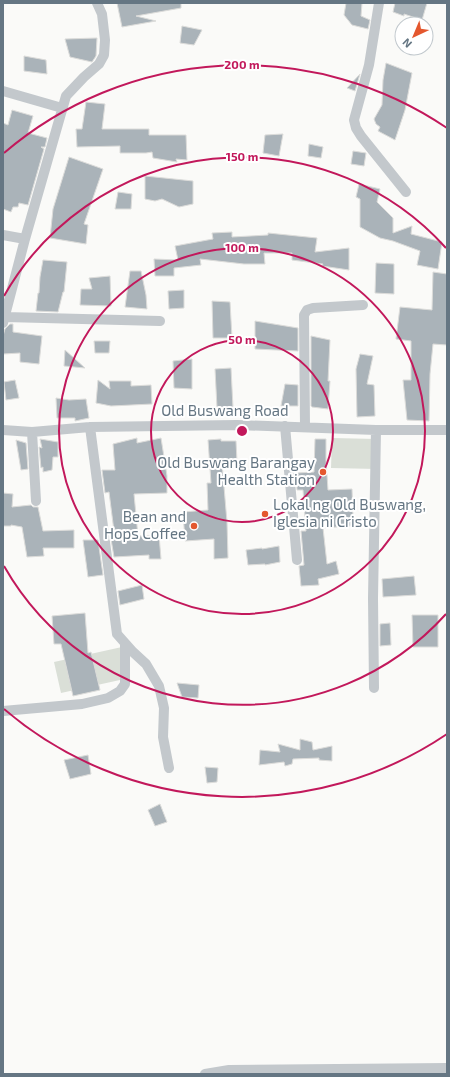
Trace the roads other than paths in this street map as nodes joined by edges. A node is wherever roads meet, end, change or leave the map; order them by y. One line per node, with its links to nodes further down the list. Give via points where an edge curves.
1 (97, 3): 4 (street, via 102,14 104,55 99,64 66,96)
2 (379, 3): 5 (street, via 369,65 354,120 356,128)
3 (3, 91): 4 (street)
4 (62, 108): 7 (street)
5 (406, 192)
6 (3, 235): 7 (street)
7 (25, 239): 9 (street)
8 (364, 305): 13 (street, via 313,308 307,310 304,315)
9 (4, 320): 10 (street)
10 (160, 321)
11 (285, 426): 12 (street, Old Buswang Road); 13 (street, Old Buswang Road); 19 (street)
12 (90, 427): 17 (street, Old Buswang Road); 20 (street, via 117,634)
13 (306, 427): 15 (street, Old Buswang Road)
14 (3, 430): 17 (street, Old Buswang Road)
15 (376, 430): 16 (street, Old Buswang Road); 21 (street)
16 (447, 430)
17 (32, 432): 18 (street)
18 (36, 501)
19 (297, 560)
20 (126, 644): 22 (street, via 125,684 120,691 108,698 82,704); 23 (street, via 146,664 159,686 164,708 163,737)
21 (374, 688)
22 (3, 711)
23 (169, 768)
24 (447, 1068): 25 (street)
25 (381, 1071): 26 (street)
26 (224, 1072): 27 (street)
27 (205, 1074)

